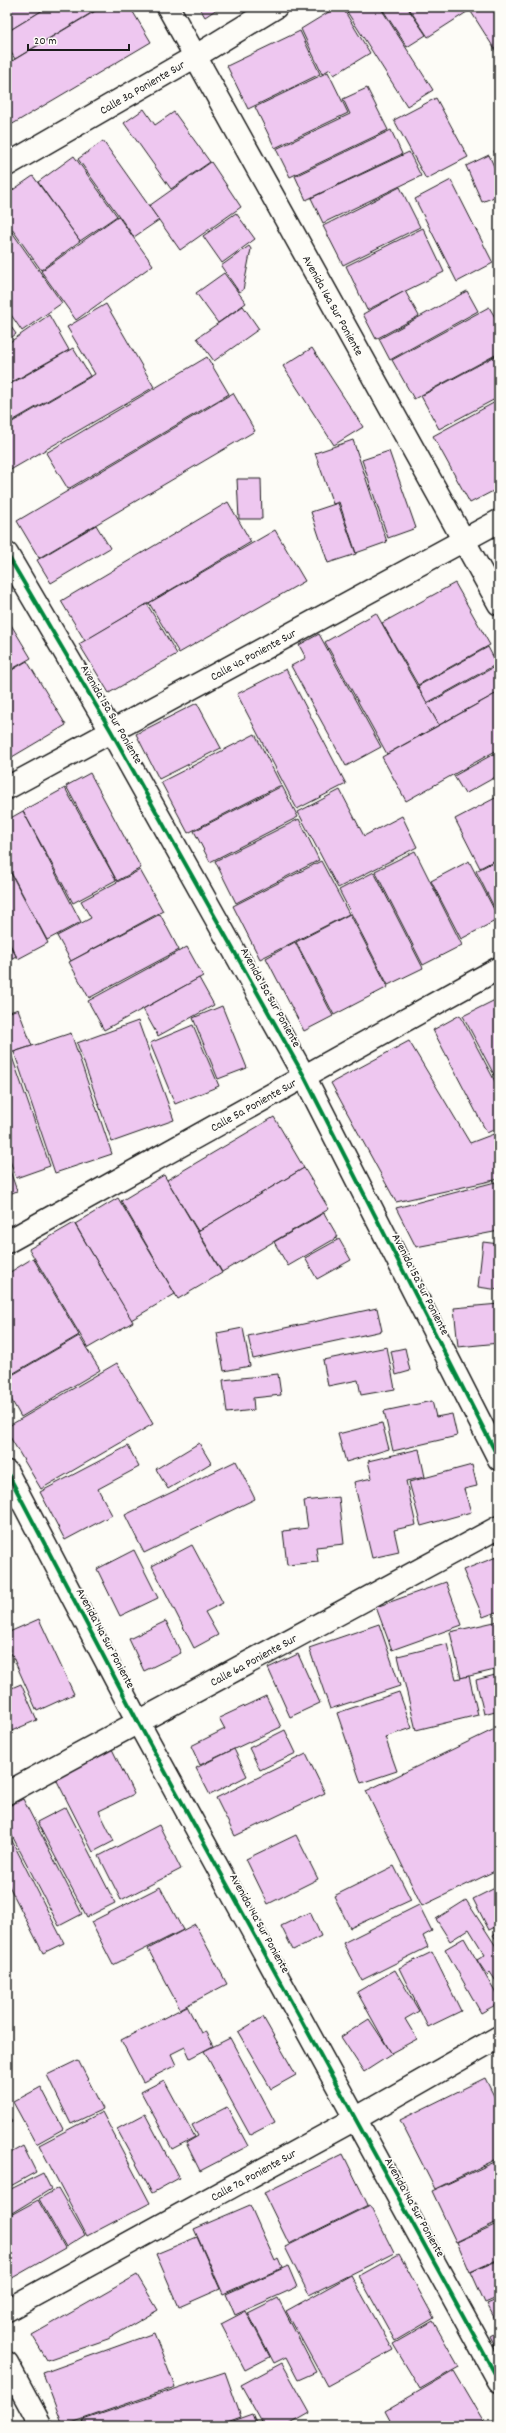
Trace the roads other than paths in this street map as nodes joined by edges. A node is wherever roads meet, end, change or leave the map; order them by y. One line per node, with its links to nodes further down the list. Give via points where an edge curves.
1 (168, 7): 3 (street, Avenida 16a Sur Poniente)
2 (276, 7): 3 (street, Calle 3a Poniente Sur)
3 (196, 56): 4 (street, Calle 3a Poniente Sur); 6 (street, Avenida 16a Sur Poniente)
4 (7, 165)
5 (499, 521): 6 (street, Calle 4a Poniente Sur)
6 (465, 539): 8 (street, Avenida 16a Sur Poniente); 9 (street, Calle 4a Poniente Sur)
7 (7, 554): 9 (street, Avenida 15a Sur Poniente)
8 (499, 604)
9 (111, 731): 10 (street, Calle 4a Poniente Sur); 12 (street, Avenida 15a Sur Poniente)
10 (7, 788)
11 (499, 968): 12 (street, Calle 5a Poniente Sur)
12 (304, 1076): 13 (street, Calle 5a Poniente Sur); 14 (street, Avenida 15a Sur Poniente)
13 (7, 1242)
14 (499, 1459)
15 (7, 1472): 17 (street, Avenida 14a Sur Poniente)
16 (499, 1527): 17 (street, Calle 6a Poniente Sur)
17 (138, 1722): 18 (street, Calle 6a Poniente Sur); 20 (street, Avenida 14a Sur Poniente)
18 (7, 1793)
19 (499, 2037): 20 (street, Calle 7a Poniente Sur)
20 (355, 2119): 21 (street, Calle 7a Poniente Sur); 23 (street, Avenida 14a Sur Poniente)
21 (7, 2310)
22 (7, 2364): 24 (street)
23 (499, 2381)
24 (41, 2426)

